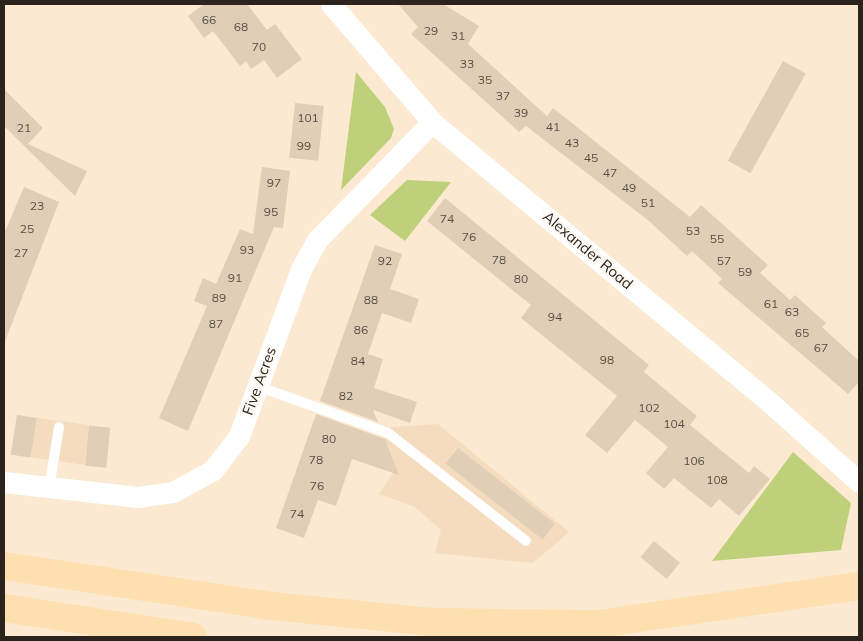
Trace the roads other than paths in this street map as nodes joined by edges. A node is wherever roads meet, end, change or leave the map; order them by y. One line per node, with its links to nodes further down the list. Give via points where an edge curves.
1 (331, 4): 2 (street, Alexander Road)
2 (432, 122): 3 (street, Five Acres, via 317,240 301,269); 6 (street, Alexander Road, via 776,408)
3 (257, 386): 7 (street, Five Acres, via 239,436 213,470 173,492 138,496); 8 (lane, via 388,433)
4 (59, 427): 7 (lane)
5 (4, 482): 7 (street, Five Acres)
6 (859, 482)
7 (48, 489)
8 (526, 541)
9 (4, 566): 10 (main road, via 272,606 431,622 598,624)
10 (859, 586)
11 (4, 608): 12 (main road)
12 (193, 637)

